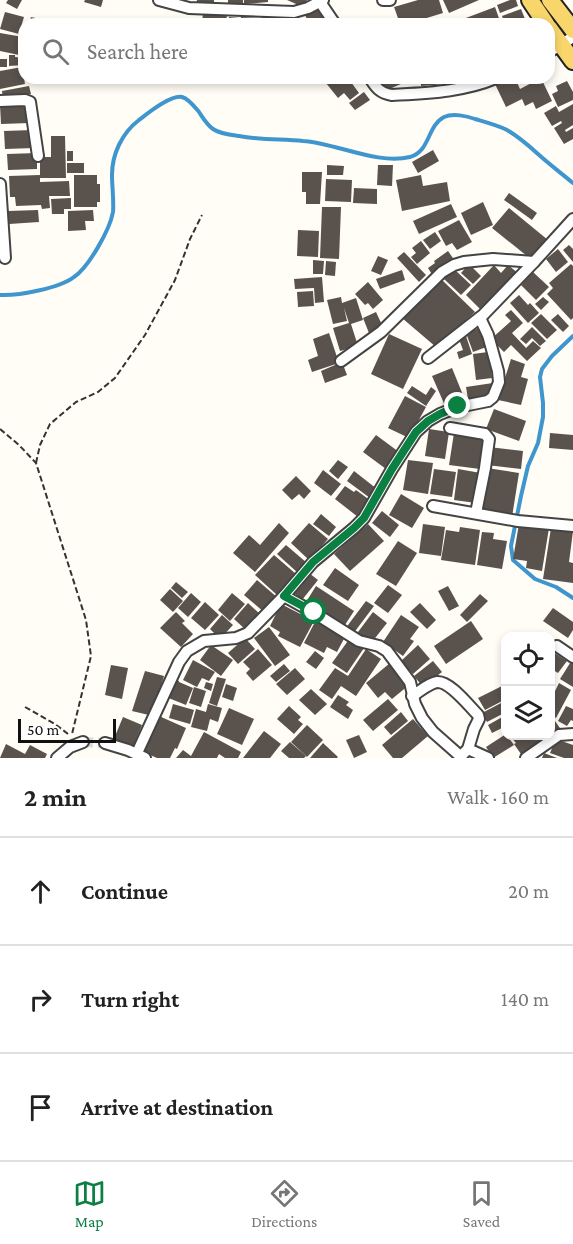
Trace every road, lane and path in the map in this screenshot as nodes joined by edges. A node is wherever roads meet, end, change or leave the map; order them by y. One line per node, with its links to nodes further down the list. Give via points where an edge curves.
1 (159, 0): 6 (street, via 189,8 294,12)
2 (383, 0): 3 (street)
3 (390, 0)
4 (530, 0): 8 (main road)
5 (550, 0): 9 (main road)
6 (322, 1): 7 (street)
7 (332, 18)
8 (542, 18)
9 (573, 30)
10 (561, 44): 11 (main road)
11 (573, 61)
12 (374, 84): 13 (street, via 377,90 392,95 442,92)
13 (481, 84)
14 (0, 101): 15 (street, via 30,102)
15 (38, 156)
16 (0, 184): 19 (street)
17 (202, 215): 26 (path, via 145,335 116,378 50,423)
18 (573, 219): 20 (street)
19 (4, 258)
20 (534, 262): 21 (street); 23 (street, via 493,259 454,265 381,332)
21 (480, 318): 22 (street); 30 (street, via 498,371 499,382 493,397 440,414 416,432 364,518 313,562)
22 (428, 358)
23 (341, 361)
24 (450, 428): 28 (street, via 485,434 489,439)
25 (0, 429): 26 (path)
26 (36, 463): 34 (path, via 86,620 91,656 72,737)
27 (433, 506): 28 (street)
28 (476, 513): 29 (street)
29 (573, 526)
30 (284, 596): 33 (street, via 359,641 387,651 410,682); 39 (street, via 248,633 204,641 187,651)
31 (557, 646): 32 (street)
32 (573, 657)
33 (412, 696): 38 (street, via 433,732); 38 (street, via 434,682 443,683 478,716)
34 (25, 707)
35 (573, 734): 42 (street, via 559,735)
36 (83, 742): 40 (street)
37 (105, 743): 39 (street)
38 (463, 755): 41 (street)
39 (141, 756)
40 (57, 758)
41 (488, 758)
42 (526, 758)

